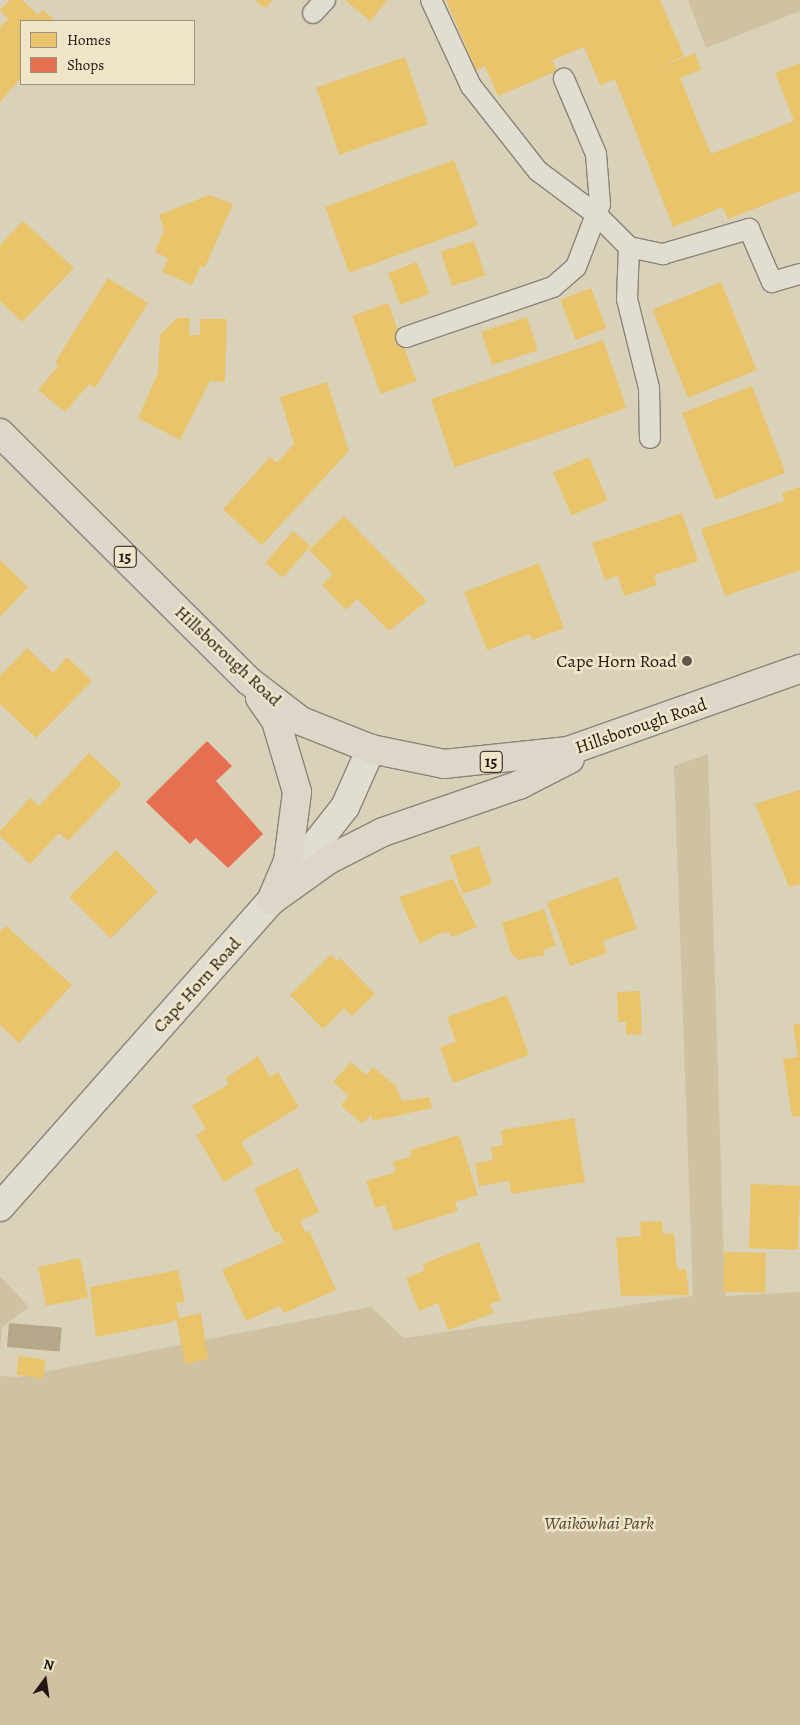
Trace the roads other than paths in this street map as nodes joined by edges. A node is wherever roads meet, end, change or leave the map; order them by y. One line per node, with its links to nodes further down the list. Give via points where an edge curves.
1 (431, 0): 3 (lane, via 471,86 538,171)
2 (564, 79): 3 (lane, via 596,154 600,204)
3 (597, 215): 4 (lane); 6 (lane, via 576,267 553,287)
4 (629, 247): 5 (lane, via 663,254 749,229 772,282); 8 (lane, via 627,299 649,388)
5 (800, 274)
6 (406, 337)
7 (0, 433): 10 (main road, Hillsborough Road / 15)
8 (650, 438)
9 (800, 669): 11 (main road, Hillsborough Road / 15)
10 (249, 681): 12 (main road, Hillsborough Road / 15, via 301,721); 13 (main road, via 276,721 297,792 288,861)
11 (610, 739): 12 (main road, Hillsborough Road / 15, via 568,751 481,763 444,764); 13 (main road, via 519,785 383,832 328,860)
12 (372, 749): 13 (street, Cape Horn Road, via 345,807)
13 (271, 901): 14 (street, Cape Horn Road)
14 (0, 1207)

